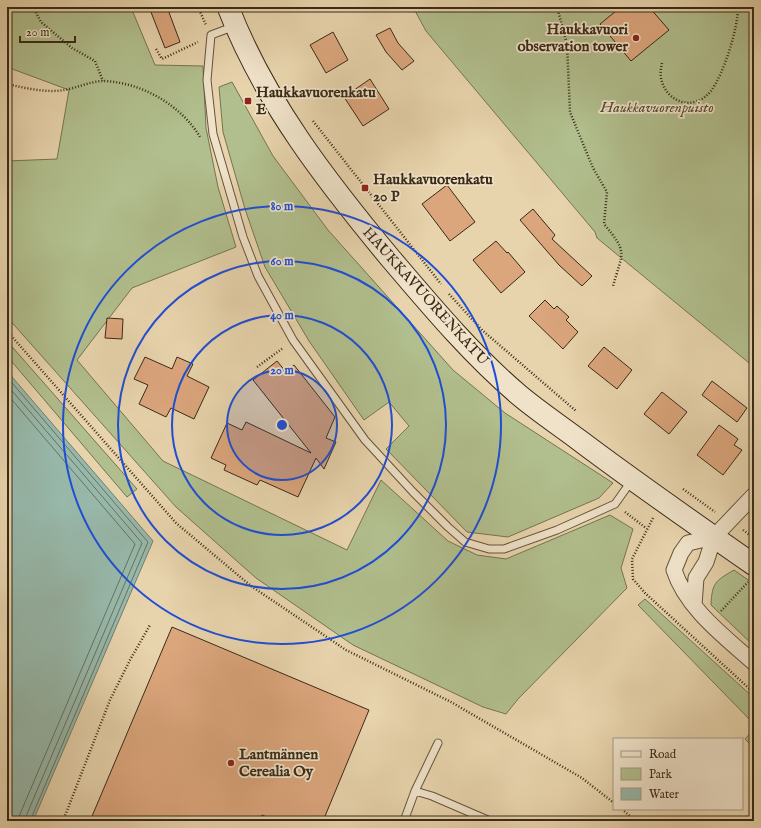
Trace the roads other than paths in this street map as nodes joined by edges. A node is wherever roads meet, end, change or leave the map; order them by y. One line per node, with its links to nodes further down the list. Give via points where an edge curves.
1 (231, 16): 2 (main road, HAUKKAVUORENKATU, via 272,98 310,156 345,204 420,293 520,396); 2 (lane, via 212,35 207,80 213,134 243,237 258,276 293,340 365,440 465,542 489,550 504,549 557,530 615,504)
2 (632, 480): 4 (main road, HAUKKAVUORENKATU)
3 (754, 495): 4 (street)
4 (714, 537): 5 (main road, HAUKKAVUORENKATU); 6 (street, via 706,562 696,578); 6 (street, via 688,543 674,570 676,579)
5 (752, 573)
6 (694, 605): 7 (street)
7 (754, 663)
8 (438, 743): 9 (lane)
9 (415, 790): 10 (lane); 11 (lane)
10 (404, 821)
11 (490, 821)

